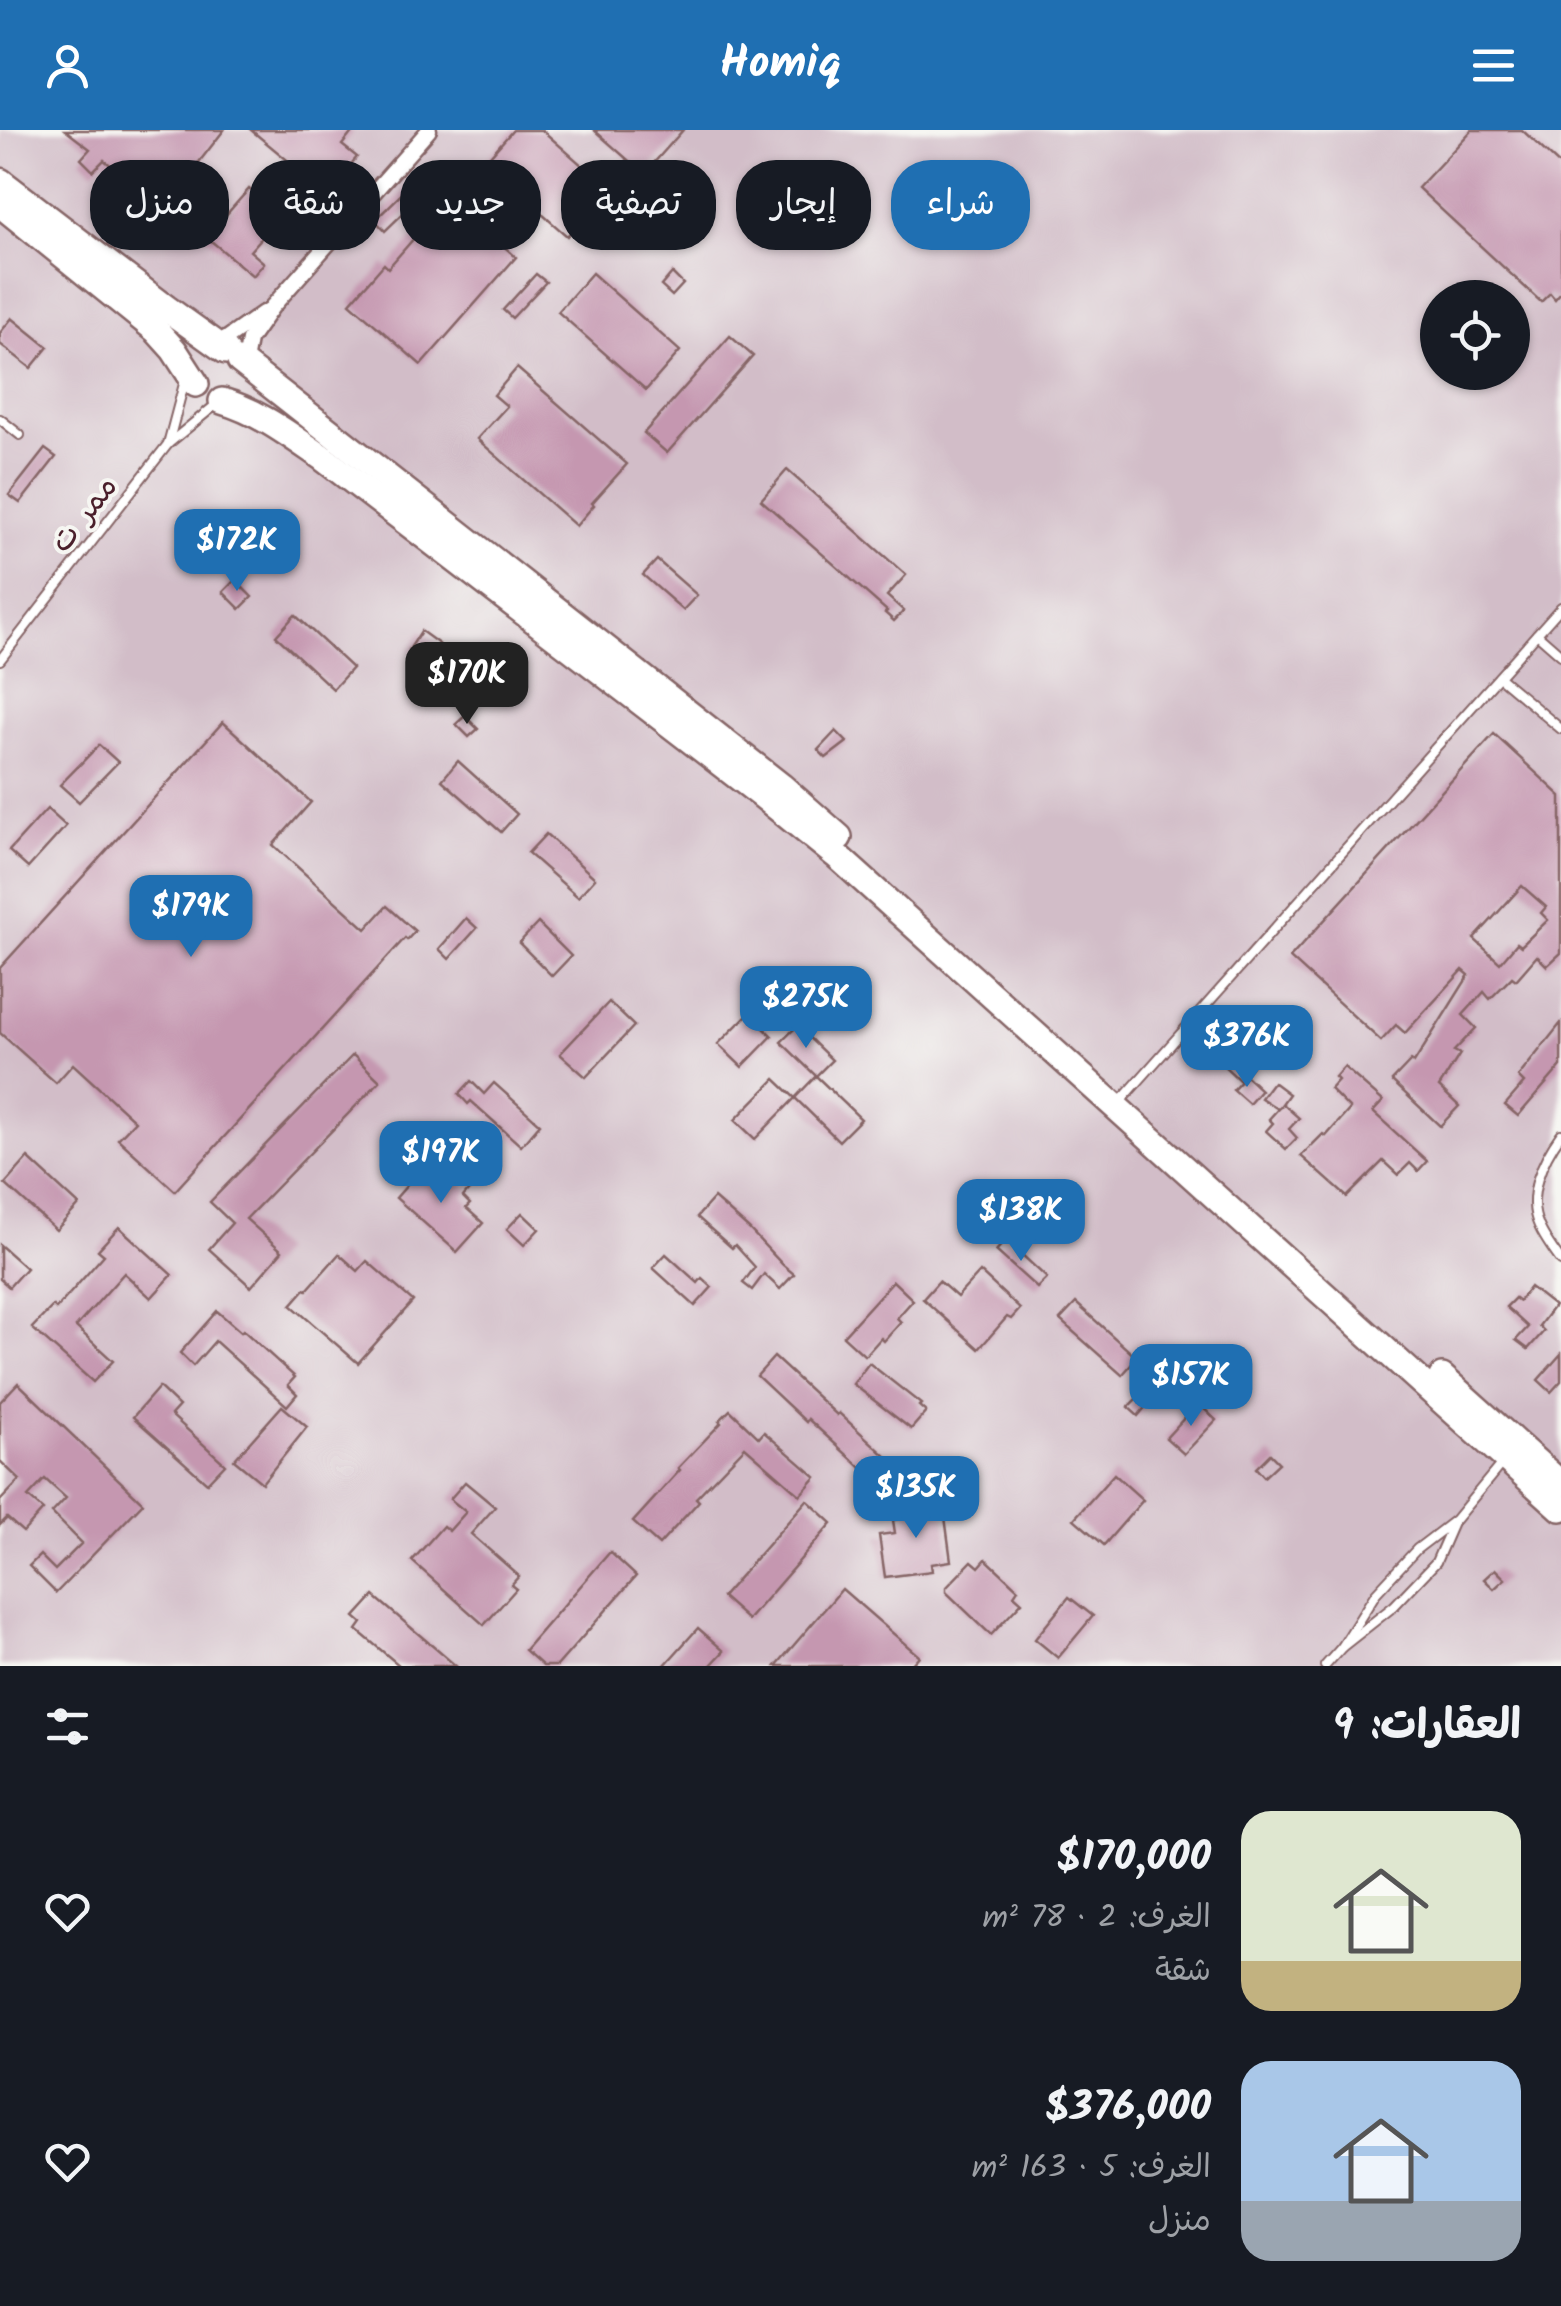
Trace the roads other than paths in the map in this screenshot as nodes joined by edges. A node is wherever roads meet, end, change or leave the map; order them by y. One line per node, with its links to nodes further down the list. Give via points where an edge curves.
1 (428, 130): 4 (street)
2 (0, 181): 5 (highway, via 166,308)
3 (0, 204): 5 (highway, via 174,350)
4 (272, 307): 5 (street); 5 (street, via 249,340)
5 (218, 362): 6 (highway, via 206,397); 6 (highway, via 245,378 238,393); 9 (lane, ممر ت); 16 (highway, via 781,786)
6 (222, 400): 9 (lane, ممر ت); 16 (highway, via 261,416 324,458 764,796)
7 (0, 418): 8 (lane)
8 (20, 435)
9 (168, 444): 13 (lane, ممر ت)
10 (1561, 608): 11 (lane)
11 (1537, 634): 12 (lane); 14 (lane)
12 (1561, 654)
13 (0, 660)
14 (1499, 677): 15 (lane); 16 (lane)
15 (1561, 729)
16 (1120, 1100): 19 (highway); 20 (highway)
17 (1561, 1134): 18 (lane, via 1534,1190 1537,1222)
18 (1561, 1260)
19 (1506, 1458): 21 (highway); 22 (lane)
20 (1561, 1484)
21 (1561, 1508)
22 (1454, 1520): 23 (lane, via 1376,1593); 23 (lane, via 1436,1562)
23 (1342, 1648): 24 (lane)
24 (1325, 1666)

